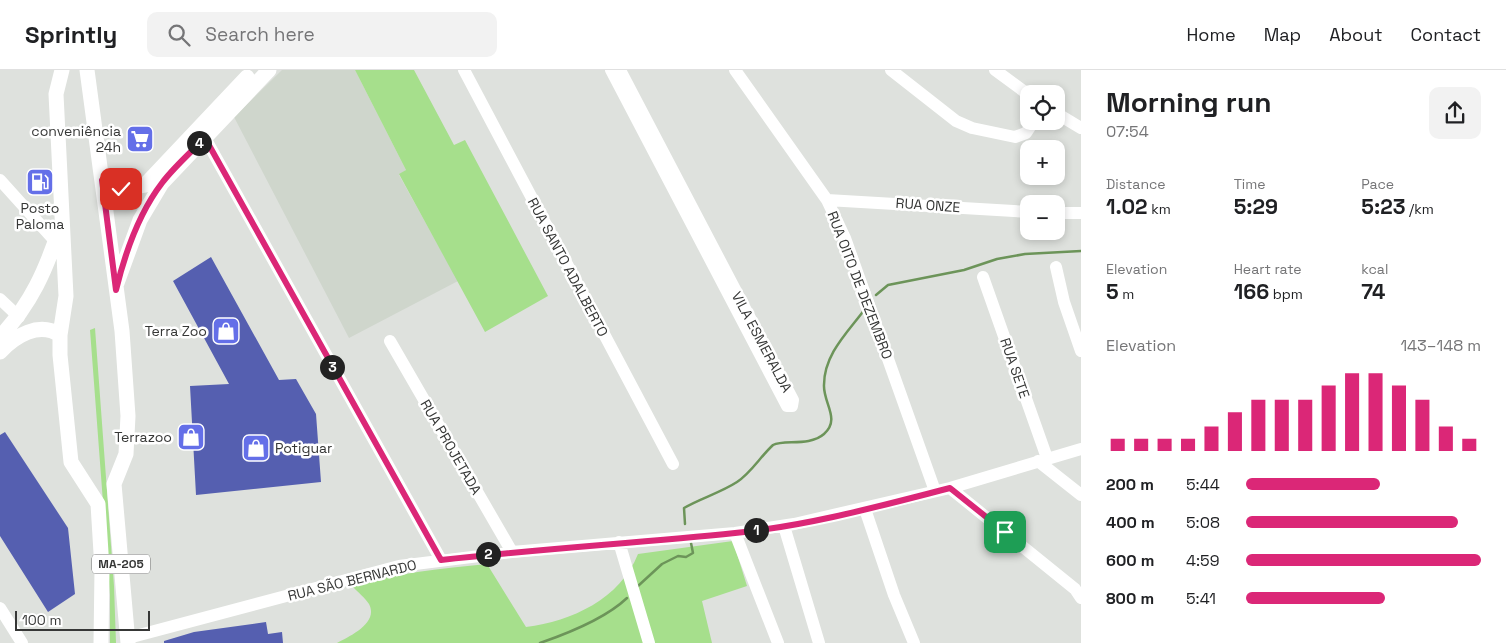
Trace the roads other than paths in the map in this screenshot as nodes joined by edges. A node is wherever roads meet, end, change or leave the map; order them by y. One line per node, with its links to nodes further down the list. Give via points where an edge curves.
1 (62, 70): 20 (main road, via 56,94)
2 (87, 70): 18 (main road)
3 (254, 70): 18 (main road, via 145,184 121,189)
4 (269, 70): 16 (main road)
5 (464, 70): 36 (street, RUA SANTO ADALBERTO)
6 (611, 70): 13 (street, VILA ESMERALDA)
7 (620, 70): 13 (street, VILA ESMERALDA)
8 (735, 70): 19 (street, RUA OITO DE DEZEMBRO)
9 (891, 70): 15 (street, via 956,121 972,128 1015,137)
10 (995, 70): 11 (street)
11 (1020, 88)
12 (1065, 118): 14 (street)
13 (645, 127): 13 (street, VILA ESMERALDA, via 787,406 790,407 793,400)
14 (1081, 128)
15 (1028, 130)
16 (205, 138): 27 (main road, via 162,183 134,235); 45 (street)
17 (0, 180): 24 (street)
18 (102, 180): 27 (main road)
19 (828, 200): 21 (street, RUA ONZE); 38 (street, RUA OITO DE DEZEMBRO, via 845,238)
20 (64, 210): 24 (main road); 30 (main road, via 66,296)
21 (1020, 211)
22 (1065, 213): 23 (street)
23 (1081, 213)
24 (55, 241): 29 (main road, via 36,288)
25 (1056, 267): 33 (street)
26 (983, 277): 35 (street, RUA SETE)
27 (116, 290): 48 (main road, MA-205, via 122,331 128,433 124,460 114,484)
28 (0, 299): 29 (street)
29 (19, 317): 32 (main road)
30 (60, 335): 32 (main road, via 40,330); 50 (main road, MA-205, via 70,458 76,473 98,504 102,569)
31 (390, 341): 44 (street, RUA PROJETADA)
32 (3, 344)
33 (1081, 351)
34 (1081, 450): 35 (street, RUA SÃO BERNARDO)
35 (1043, 460): 37 (street, RUA SÃO BERNARDO); 39 (street)
36 (673, 464)
37 (950, 488): 38 (street, RUA SÃO BERNARDO); 46 (street, via 1075,589)
38 (935, 491): 40 (street, RUA SÃO BERNARDO)
39 (1081, 495)
40 (866, 509): 41 (street, RUA SÃO BERNARDO); 54 (street, via 894,595)
41 (784, 526): 42 (street, RUA SÃO BERNARDO); 53 (street)
42 (736, 533): 43 (street, RUA SÃO BERNARDO); 52 (street)
43 (619, 542): 44 (street, RUA SÃO BERNARDO); 51 (street)
44 (512, 552): 45 (street, RUA SÃO BERNARDO)
45 (441, 560): 48 (street, RUA SÃO BERNARDO, via 374,572)
46 (1081, 598)
47 (0, 608): 49 (street)
48 (128, 641)
49 (22, 643)
50 (101, 643)
51 (649, 643)
52 (778, 643)
53 (819, 643)
54 (914, 643)

